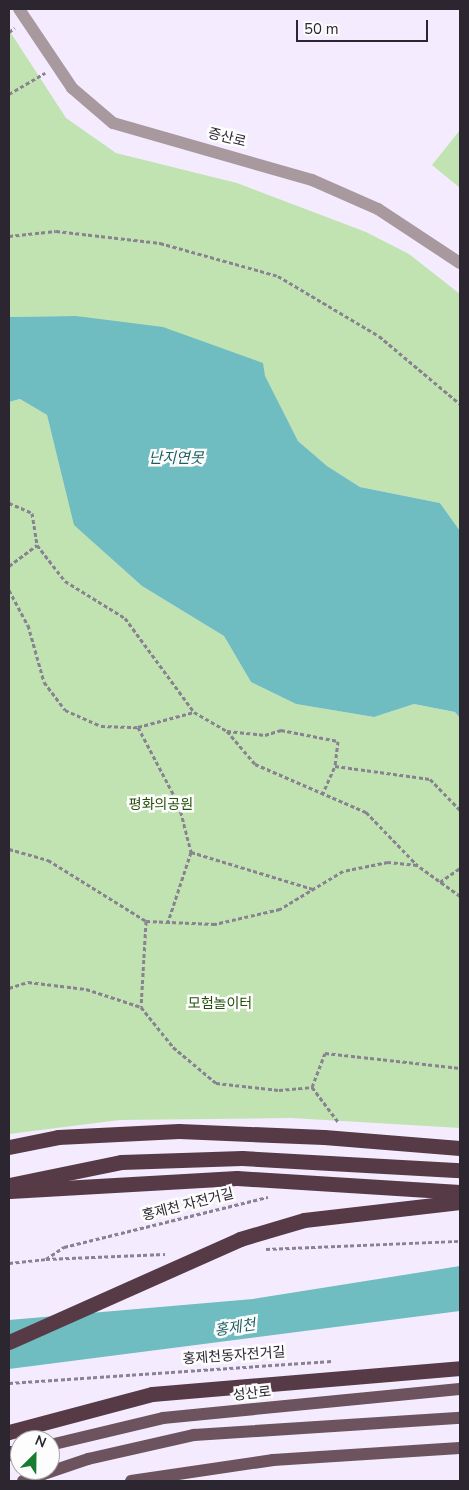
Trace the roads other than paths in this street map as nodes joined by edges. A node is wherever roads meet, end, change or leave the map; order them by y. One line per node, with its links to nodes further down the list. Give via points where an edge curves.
1 (19, 9): 2 (lane, 증산로, via 56,66 86,102 113,123 312,180 378,209)
2 (460, 263)
3 (9, 1147): 4 (highway, bridge, via 58,1137 179,1131 324,1137)
4 (460, 1148)
5 (460, 1170): 6 (highway, bridge, via 242,1158 121,1162)
6 (9, 1185)
7 (9, 1192): 8 (highway, bridge, via 237,1178)
8 (460, 1192)
9 (460, 1202): 10 (highway, bridge, via 304,1220 240,1239)
10 (9, 1342)
11 (460, 1368): 14 (highway, via 161,1392 90,1407)
12 (460, 1389): 15 (main road, 성산로, via 163,1418)
13 (460, 1418): 17 (main road, via 194,1434 88,1459)
14 (9, 1432)
15 (60, 1443)
16 (460, 1448): 18 (main road, via 273,1460)
17 (23, 1481)
18 (131, 1481)

